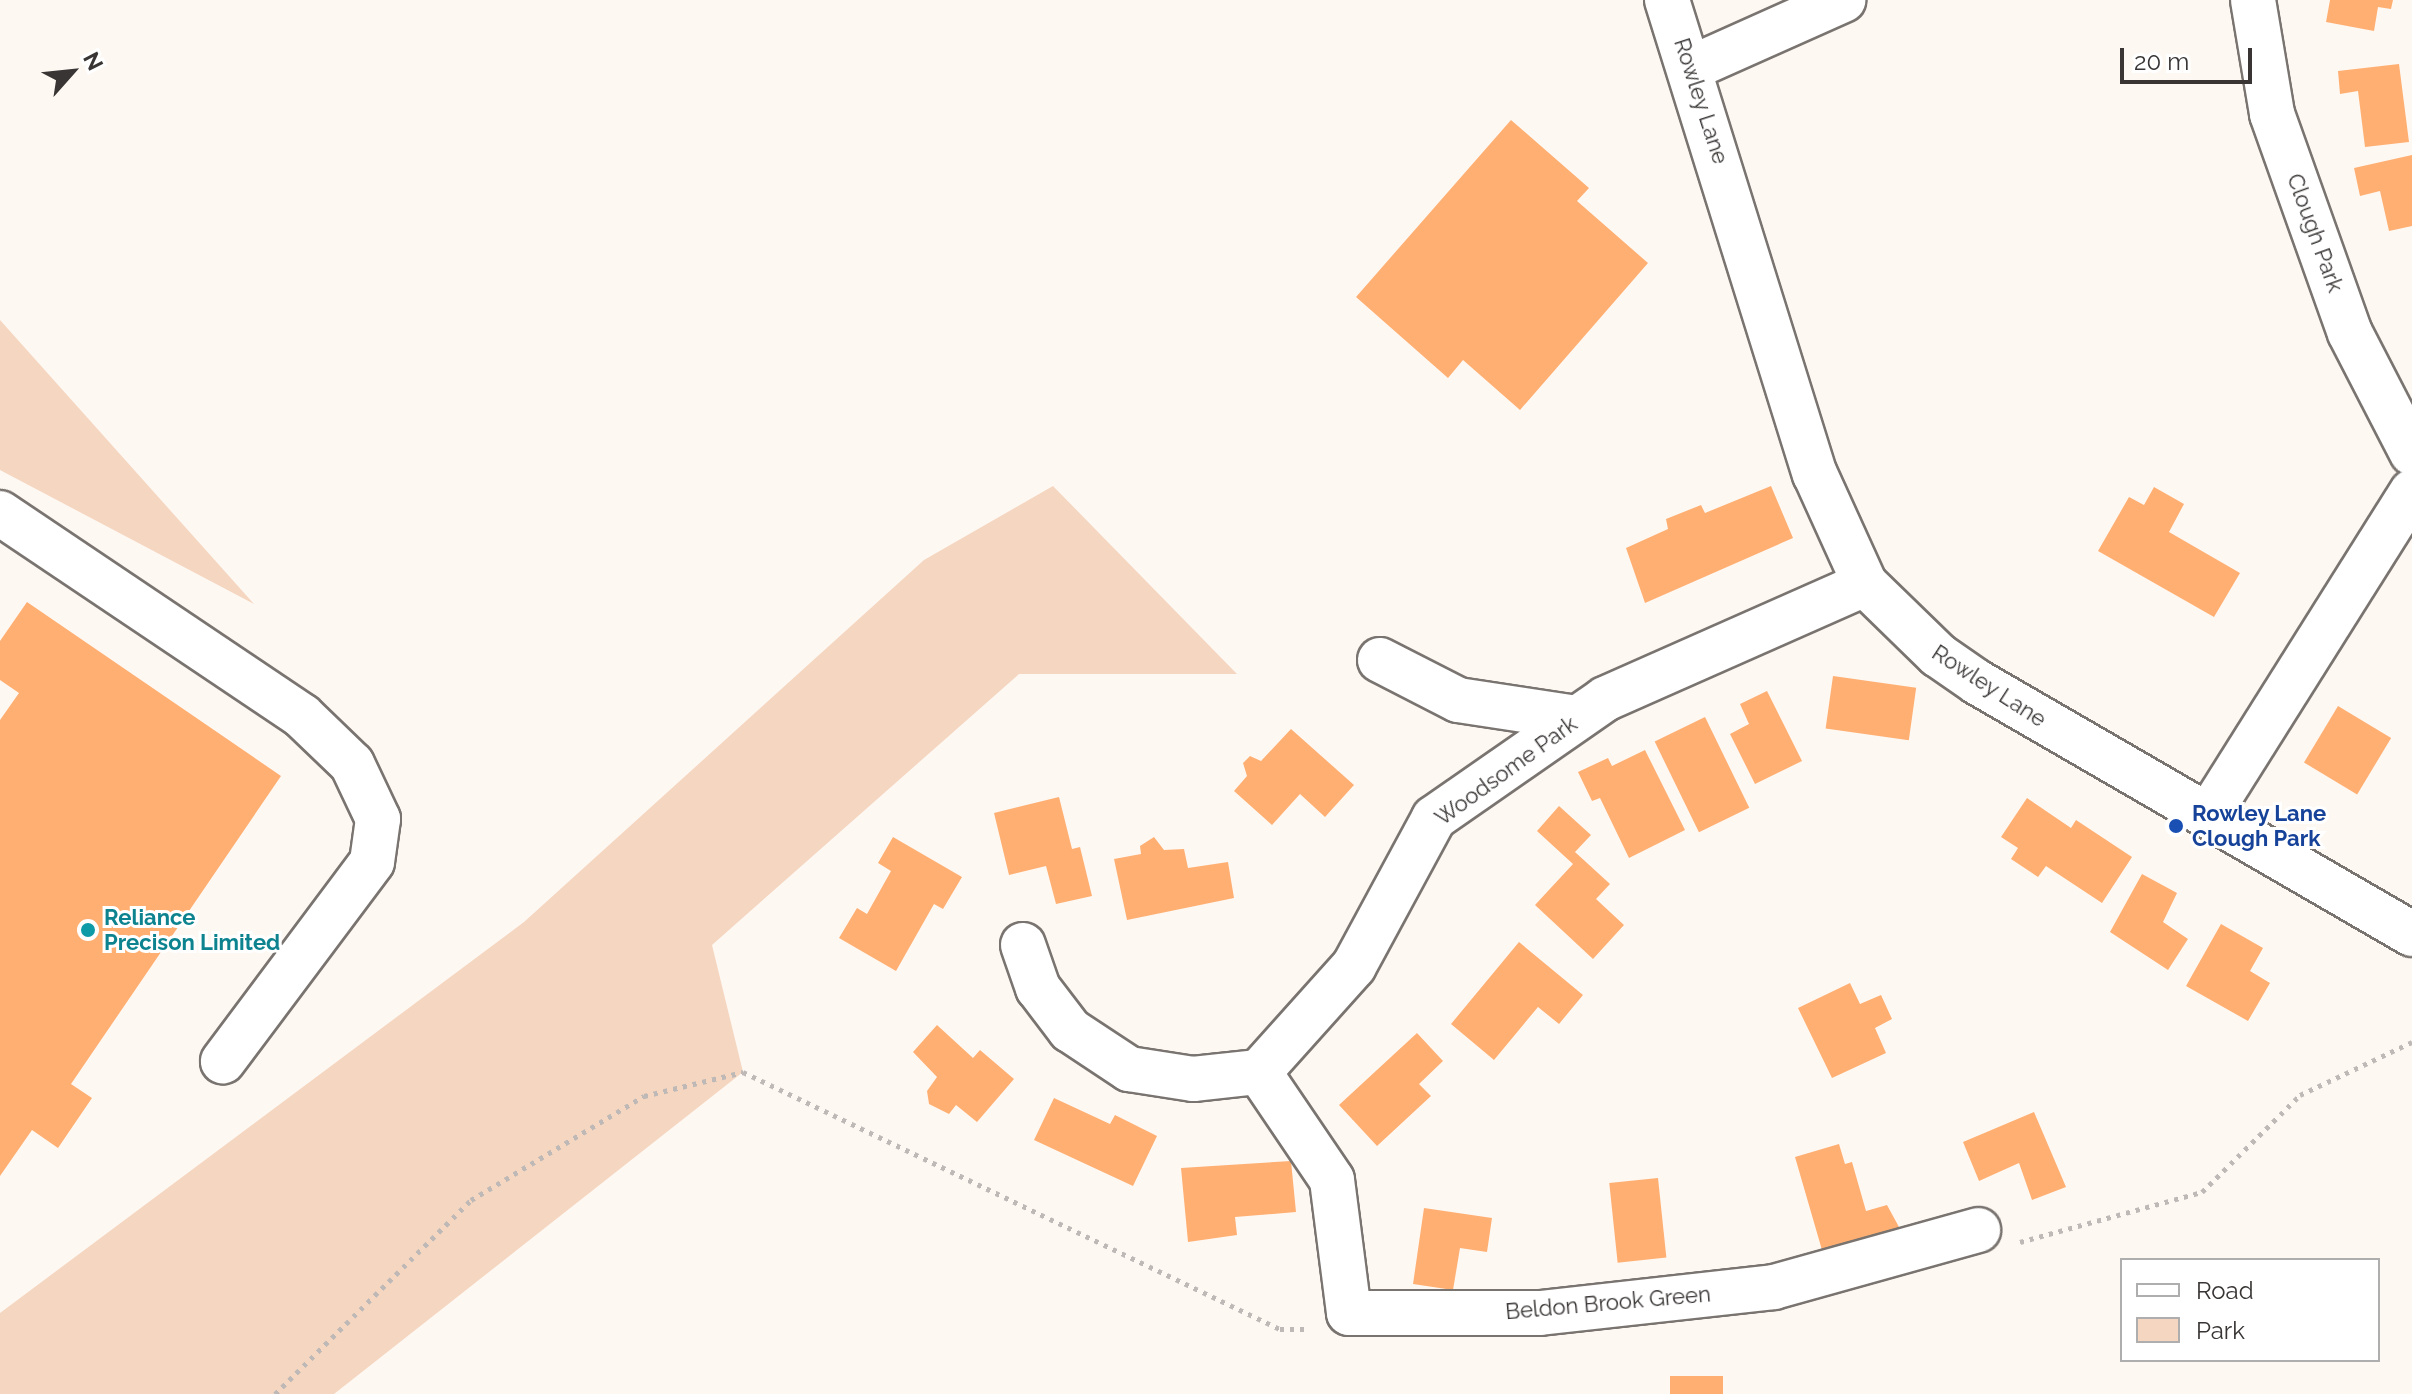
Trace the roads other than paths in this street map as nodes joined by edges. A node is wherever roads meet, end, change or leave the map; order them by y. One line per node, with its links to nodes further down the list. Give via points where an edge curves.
1 (1667, 0): 4 (street, Rowley Lane)
2 (1843, 0): 4 (street)
3 (2253, 0): 5 (street, Clough Park, via 2272,114 2350,333)
4 (1691, 68): 8 (street, Rowley Lane, via 1815,474)
5 (2412, 453)
6 (2412, 492): 11 (street)
7 (0, 513): 14 (street, via 302,716 352,764 378,819 372,862)
8 (1865, 584): 10 (street, Woodsome Park, via 1605,699); 11 (street, Rowley Lane, via 1938,655 1977,682)
9 (1380, 660): 10 (street, via 1458,700)
10 (1577, 718): 15 (street, Woodsome Park, via 1434,818 1354,966)
11 (2209, 814): 12 (street, Rowley Lane)
12 (2412, 934)
13 (1023, 945): 15 (street, via 1038,988 1070,1030 1129,1069 1193,1079)
14 (223, 1061)
15 (1259, 1072): 16 (street, Beldon Brook Green, via 1332,1180 1349,1313 1540,1313 1774,1287)
16 (1978, 1230)

